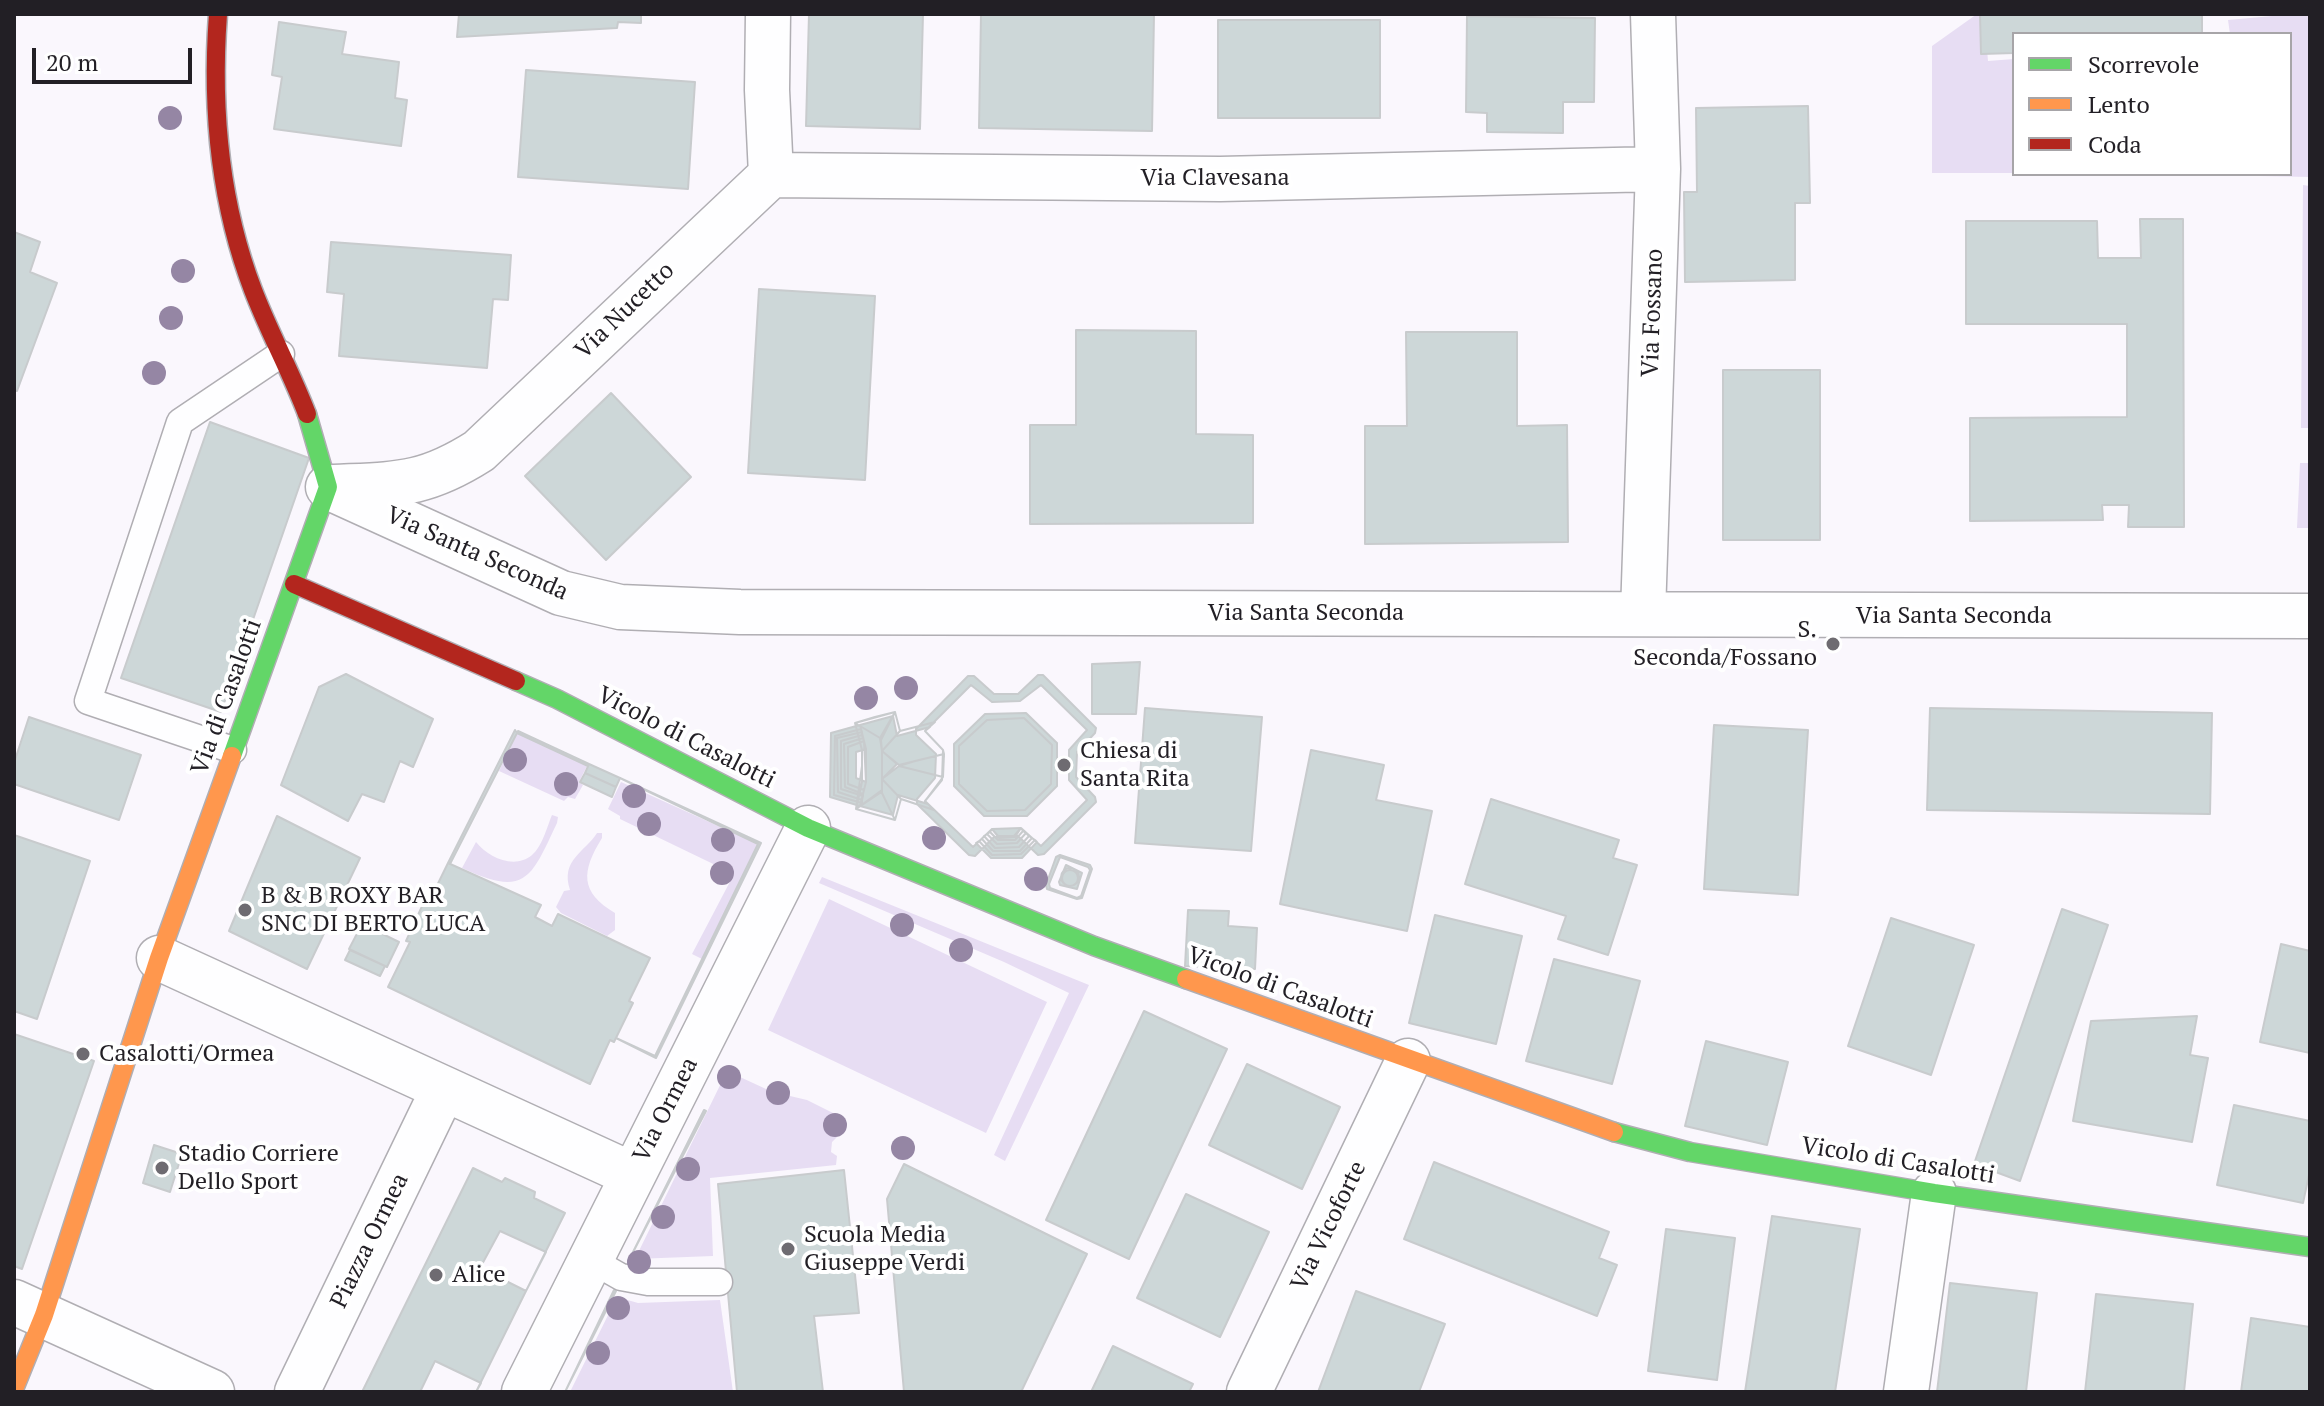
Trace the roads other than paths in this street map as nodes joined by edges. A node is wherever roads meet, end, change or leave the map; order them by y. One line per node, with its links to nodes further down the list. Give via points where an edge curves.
1 (218, 14): 6 (street, via 215,117 228,205 247,274)
2 (768, 14): 5 (street)
3 (1653, 14): 4 (street, Via Fossano)
4 (1658, 169): 5 (street, Via Clavesana, via 1220,179); 9 (street, Via Fossano)
5 (771, 175): 7 (street, Via Nucetto, via 479,451 440,474 404,483)
6 (281, 354): 7 (street, via 312,427); 11 (lane, via 180,422 88,701)
7 (328, 487): 8 (street, Via di Casalotti); 9 (street, Via Santa Seconda, via 542,586 620,607 740,612)
8 (294, 584): 11 (street, Via di Casalotti); 12 (street, Vicolo di Casalotti, via 557,699)
9 (1643, 613): 10 (street, Via Santa Seconda)
10 (2310, 616)
11 (233, 750): 13 (street, Via di Casalotti)
12 (808, 828): 14 (street, Vicolo di Casalotti, via 1094,946); 16 (street, Via Ormea)
13 (159, 958): 15 (street); 21 (street, Via di Casalotti)
14 (1408, 1061): 17 (street, Vicolo di Casalotti, via 1649,1142); 26 (street, Via Vicoforte)
15 (443, 1090): 16 (street); 24 (street, Piazza Ormea)
16 (633, 1175): 19 (street, Via Ormea)
17 (1934, 1193): 18 (street, Vicolo di Casalotti); 27 (street)
18 (2310, 1247)
19 (591, 1260): 20 (lane, via 621,1277 648,1282); 25 (street, Via Ormea)
20 (719, 1282)
21 (29, 1309): 22 (street, Via di Casalotti); 23 (street)
22 (14, 1389)
23 (212, 1392)
24 (297, 1392)
25 (524, 1392)
26 (1249, 1392)
27 (1906, 1392)

